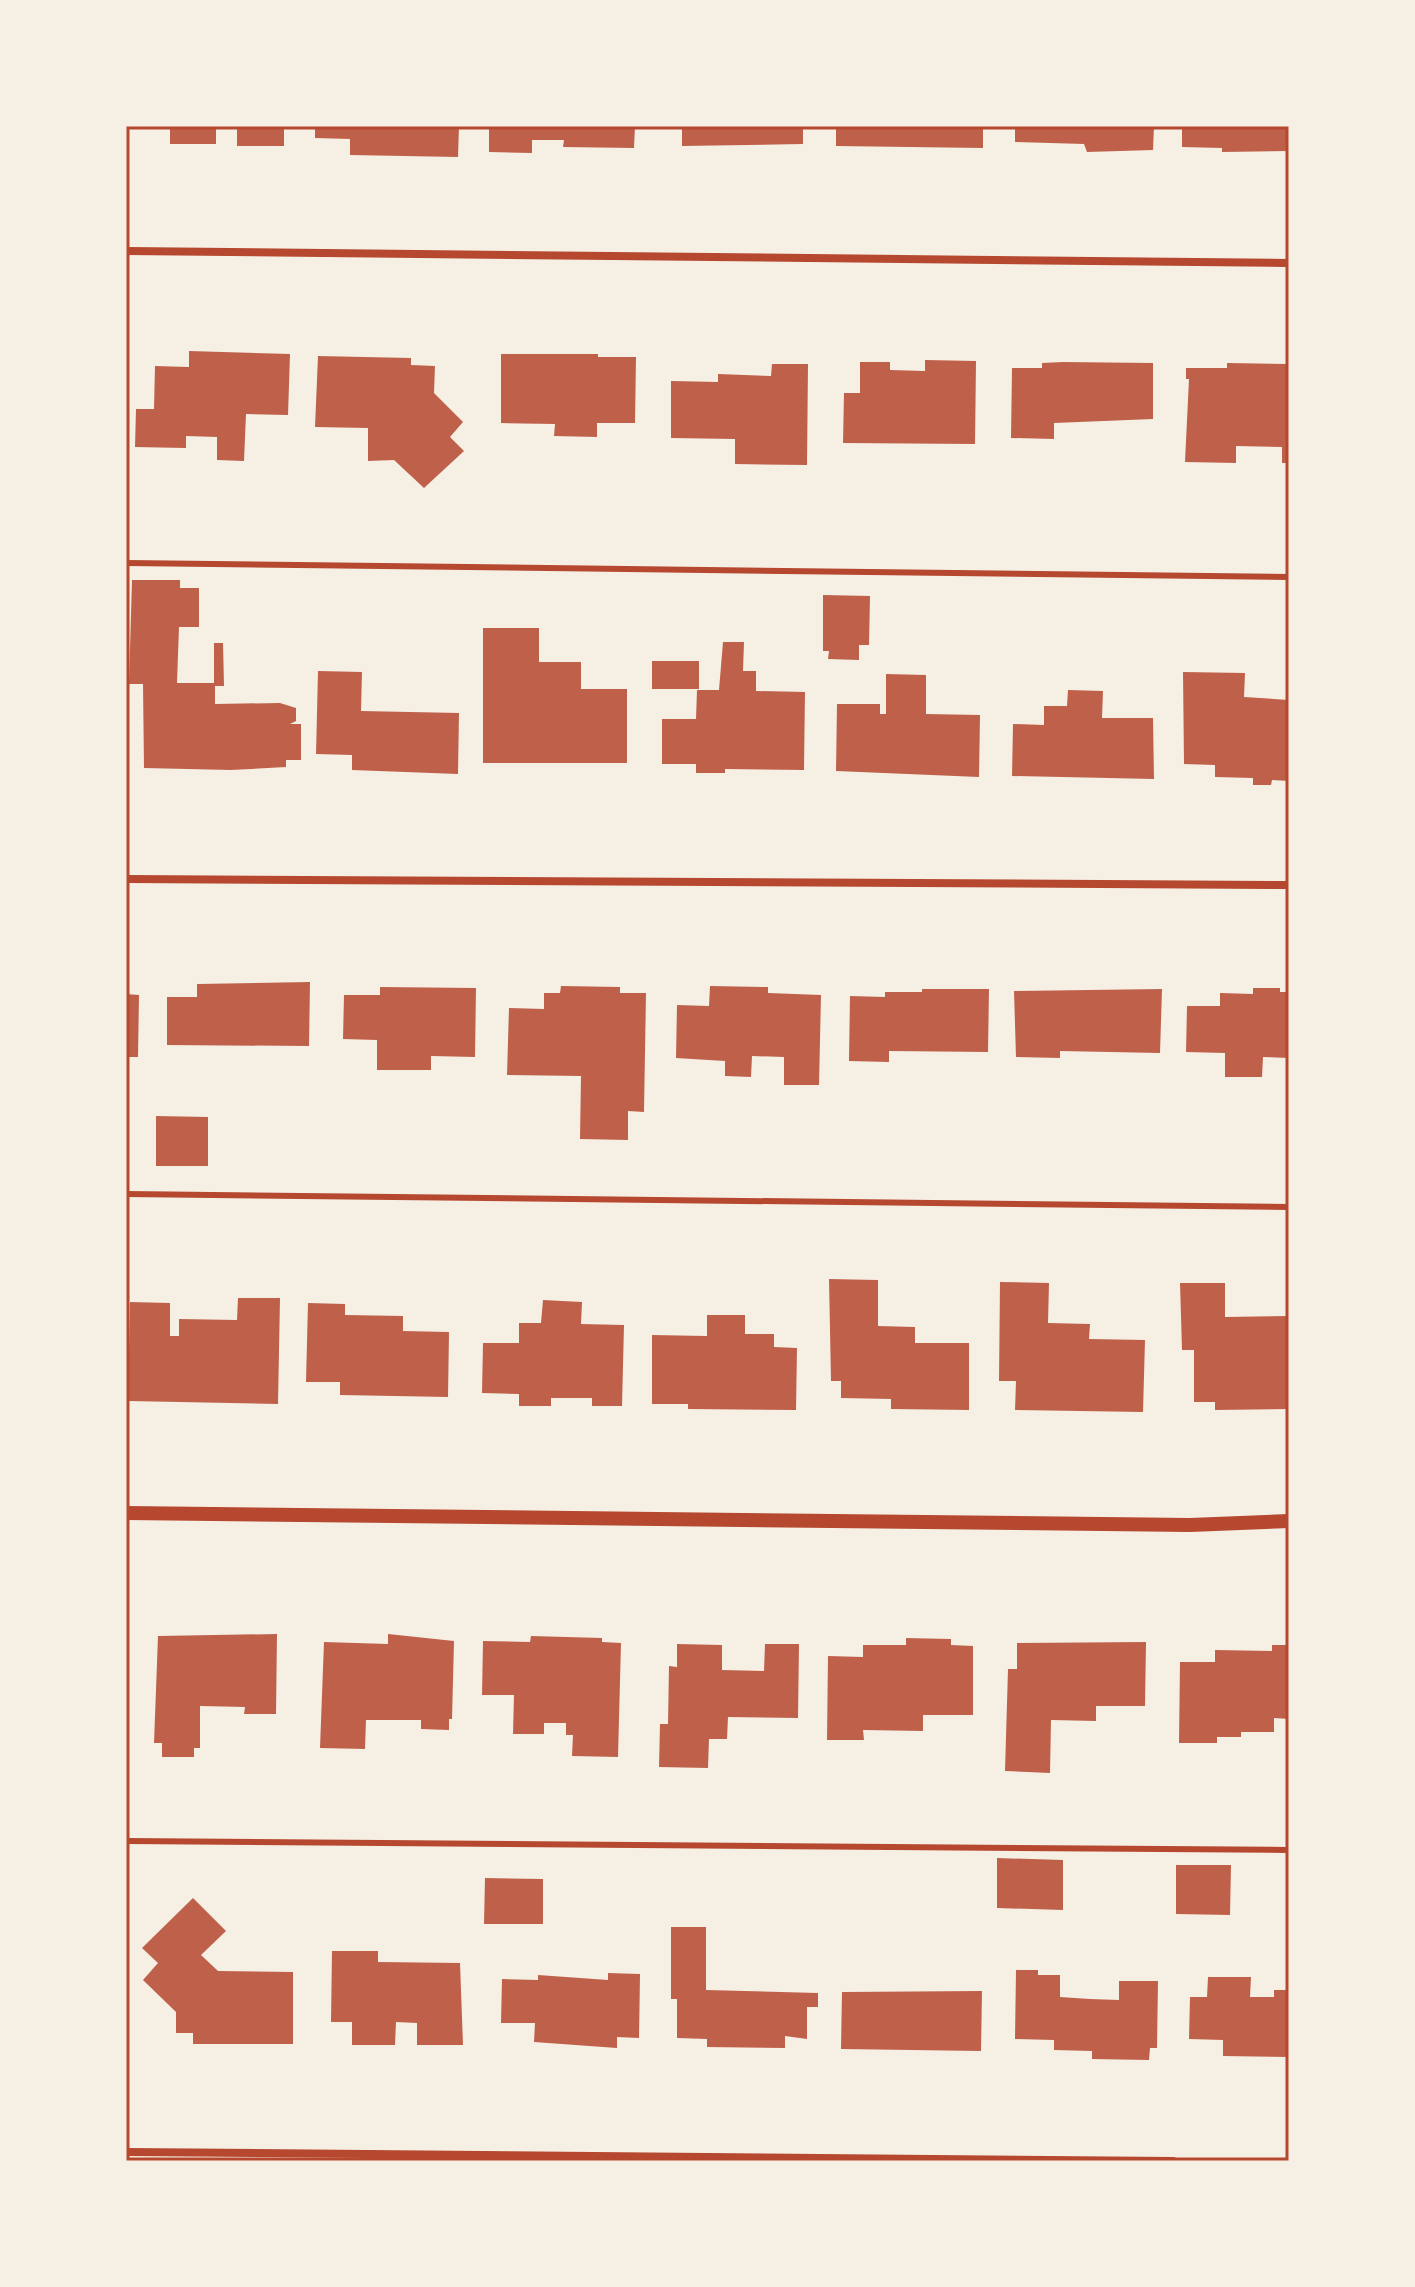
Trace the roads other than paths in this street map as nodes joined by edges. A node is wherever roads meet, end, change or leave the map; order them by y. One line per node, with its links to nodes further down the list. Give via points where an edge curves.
1 (126, 251): 2 (street)
2 (1289, 263)
3 (126, 563): 4 (lane)
4 (1289, 577)
5 (126, 879): 6 (street)
6 (1289, 885)
7 (126, 1194): 8 (lane)
8 (1289, 1207)
9 (126, 1513): 10 (street, via 1174,1525)
10 (1289, 1521)
11 (126, 1841): 12 (lane)
12 (1289, 1850)
13 (126, 2152): 14 (street)
14 (1173, 2161)

